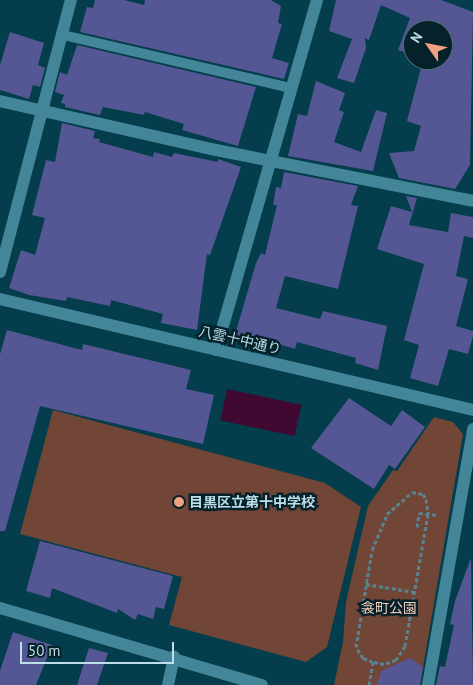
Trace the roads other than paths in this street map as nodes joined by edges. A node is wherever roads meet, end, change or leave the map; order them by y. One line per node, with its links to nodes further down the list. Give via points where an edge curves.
1 (71, 0): 3 (street)
2 (317, 0): 4 (street)
3 (63, 34): 4 (lane); 6 (street)
4 (291, 88): 7 (street)
5 (0, 101): 6 (street)
6 (40, 113): 7 (street); 9 (street)
7 (270, 160): 8 (street); 11 (street)
8 (473, 201)
9 (0, 272)
10 (0, 299): 11 (street, 八雲十中通り)
11 (216, 350): 12 (street, 八雲十中通り)
12 (473, 410)
13 (473, 429): 18 (street)
14 (0, 608): 15 (street)
15 (174, 658): 16 (street); 17 (street)
16 (168, 685)
17 (262, 685)
18 (428, 685)

